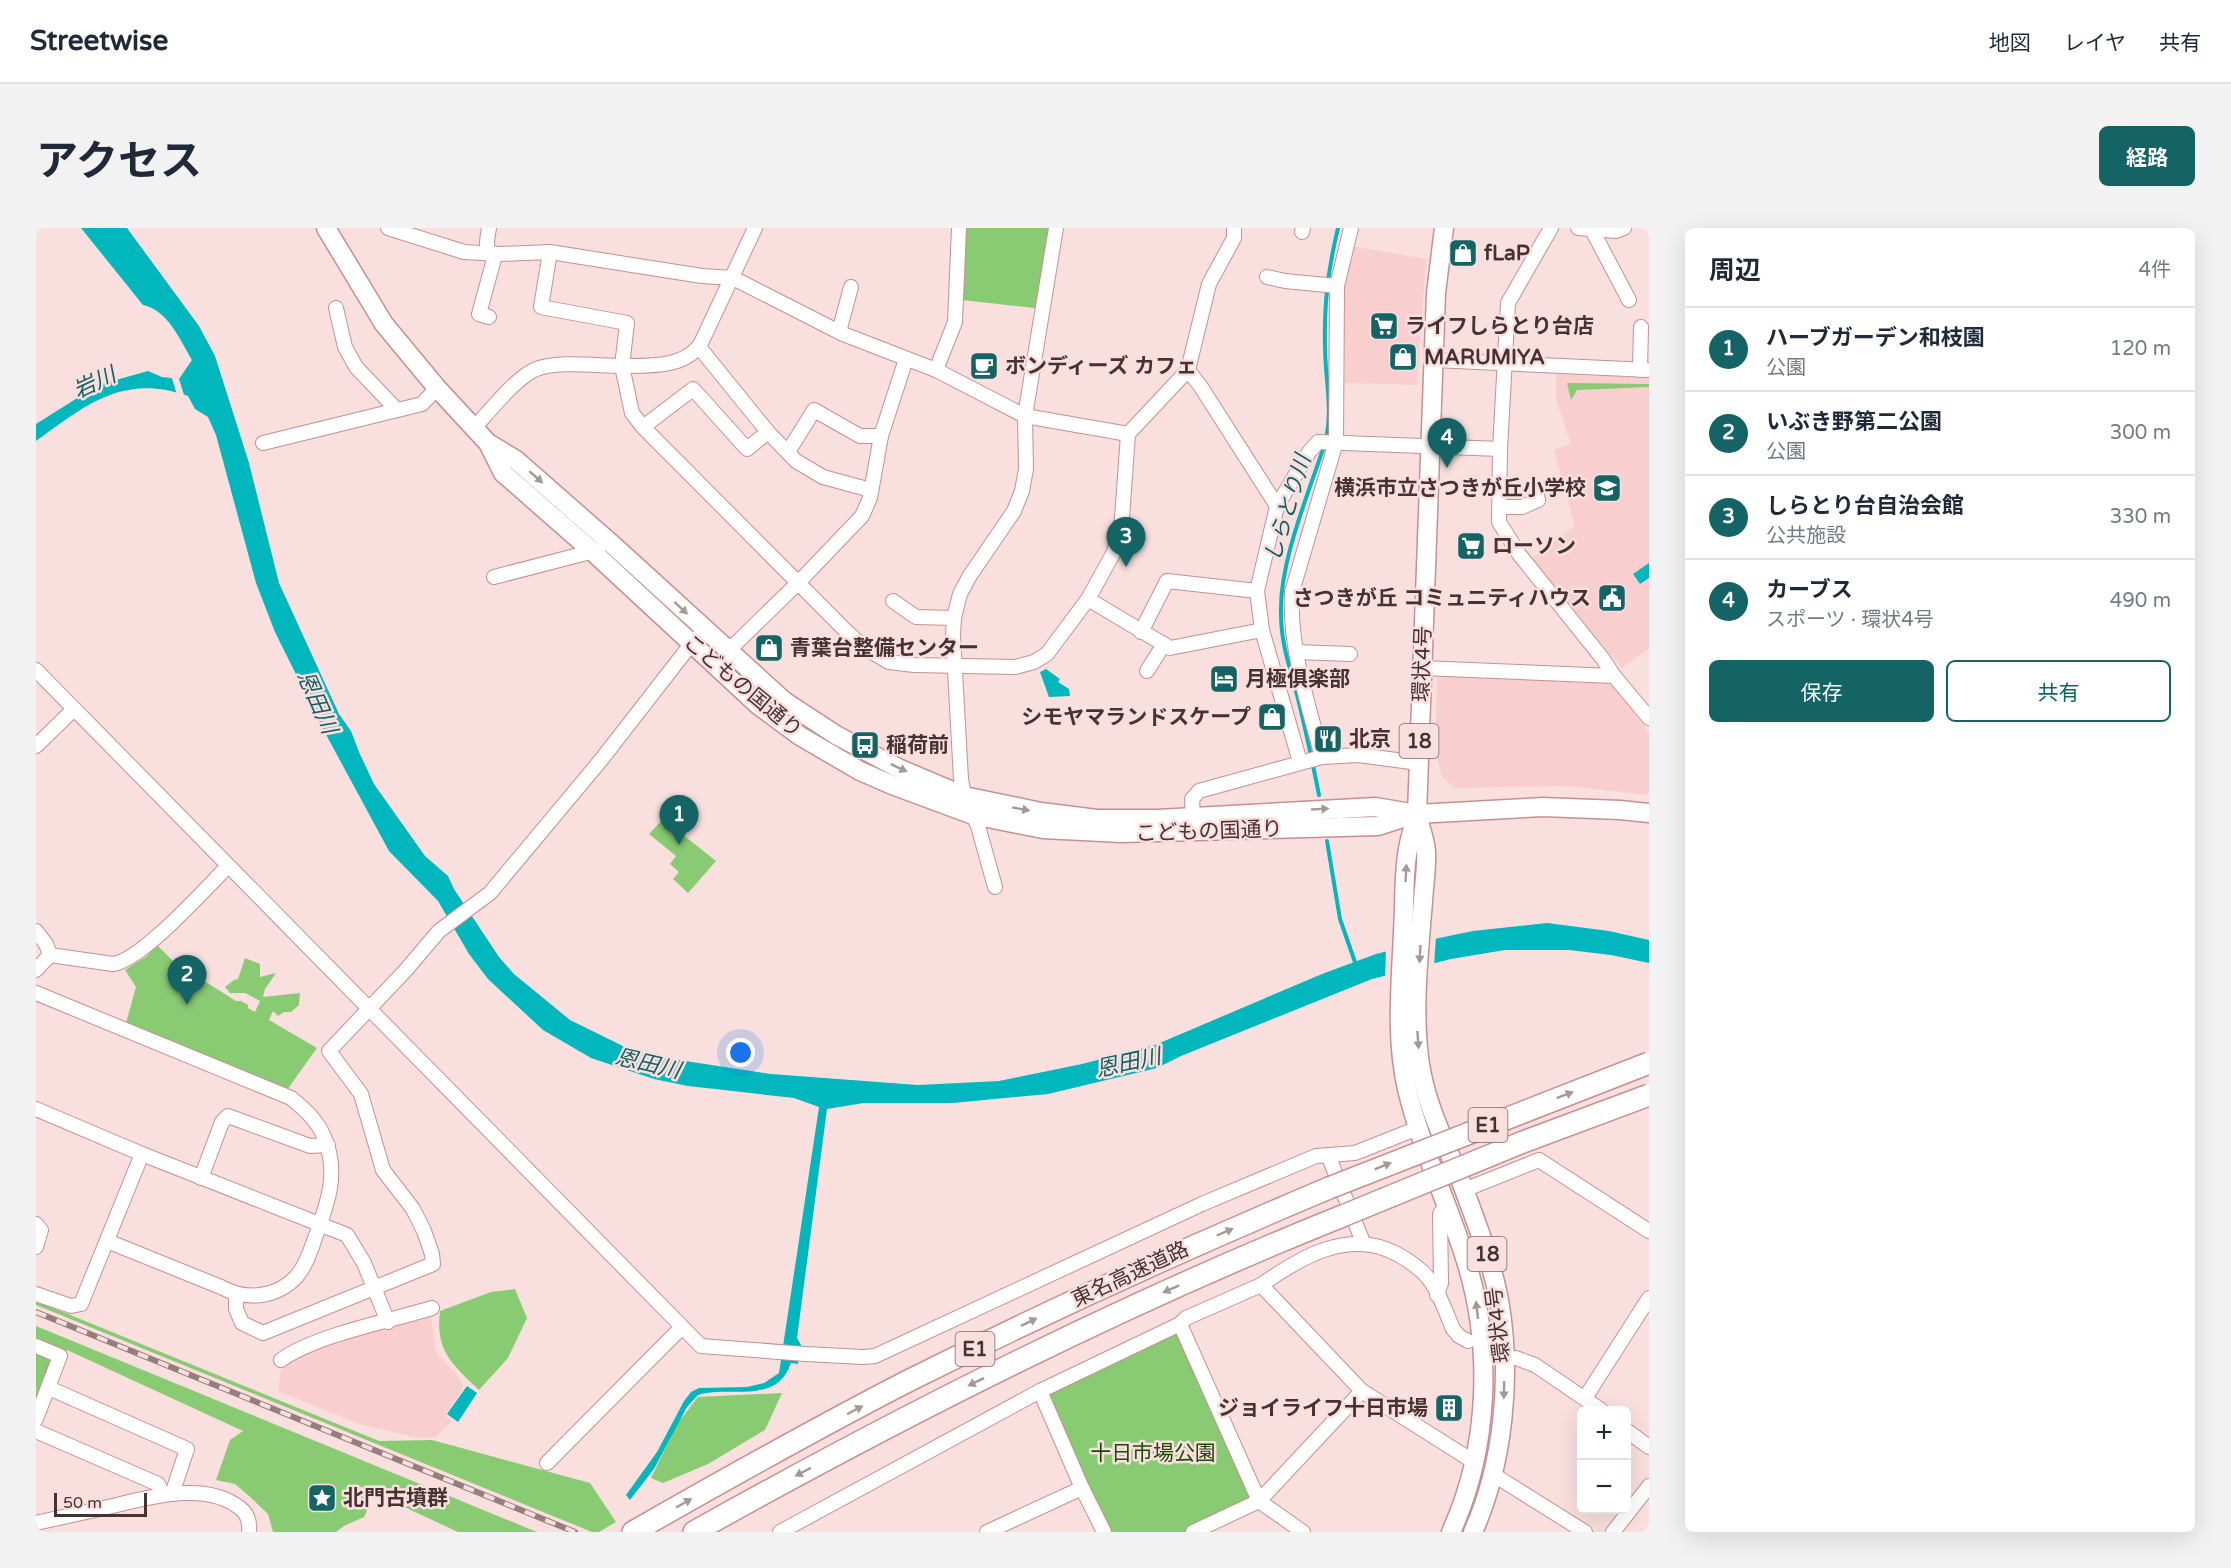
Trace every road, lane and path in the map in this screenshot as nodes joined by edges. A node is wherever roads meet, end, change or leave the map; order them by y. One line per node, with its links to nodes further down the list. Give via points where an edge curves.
1 (326, 228): 32 (main road, こどもの国通り, via 384,324)
2 (388, 228): 14 (street, via 454,250)
3 (489, 228): 14 (street)
4 (755, 228): 16 (street)
5 (959, 228): 29 (street, via 955,322)
6 (1056, 228): 34 (street)
7 (1234, 228): 30 (street, via 1234,238 1209,284)
8 (1351, 228): 17 (street)
9 (1444, 228): 26 (main road, 環状4号 / 18, via 1436,293)
10 (1551, 228): 27 (street, via 1508,303)
11 (1624, 228): 12 (street)
12 (1585, 229): 19 (street)
13 (550, 252): 14 (street); 16 (street); 28 (street, via 541,308 627,323)
14 (488, 254): 21 (street, via 494,259)
15 (1267, 277): 17 (street)
16 (733, 278): 23 (street); 24 (street)
17 (1337, 285): 40 (street)
18 (851, 287): 23 (street)
19 (1629, 300)
20 (336, 308): 33 (street, via 345,347 356,367)
21 (481, 319)
22 (1641, 327): 31 (street)
23 (839, 332): 25 (street)
24 (699, 347): 28 (street, via 692,355 671,362); 37 (street)
25 (906, 359): 29 (street); 39 (street)
26 (1434, 360): 27 (street); 43 (main road, 環状4号 / 18)
27 (1505, 364): 31 (street); 44 (street)
28 (622, 366): 35 (street, via 632,413); 36 (street, via 555,365 533,370)
29 (936, 370): 34 (street)
30 (1188, 370): 38 (street); 48 (street)
31 (1645, 370)
32 (437, 388): 33 (street, via 422,404); 36 (main road, こどもの国通り)
33 (396, 409): 41 (street)
34 (1025, 416): 38 (street); 57 (street, via 1026,469 1022,491 1014,511 969,577)
35 (643, 427): 37 (street, via 693,389 747,449); 53 (street)
36 (474, 428): 42 (main road, こどもの国通り)
37 (768, 432): 45 (street)
38 (1128, 434): 55 (street, via 1119,537)
39 (881, 436): 45 (street, via 860,436 814,410); 46 (street)
40 (1334, 442): 43 (street); 48 (street, via 1318,442 1309,452); 64 (street, via 1292,592)
41 (263, 443)
42 (489, 443): 50 (main road, こどもの国通り, one-way to 50, via 516,460); 51 (main road, こどもの国通り, via 503,472)
43 (1430, 446): 44 (street); 67 (main road, 環状4号 / 18)
44 (1500, 449): 49 (street)
45 (788, 452): 46 (street, via 823,477)
46 (871, 490): 53 (street, via 862,516)
47 (1539, 500): 49 (street, via 1522,507)
48 (1277, 506): 54 (street)
49 (1500, 507): 70 (street, via 1499,522 1519,554)
50 (614, 546): 51 (street); 58 (main road, こどもの国通り, one-way to 58)
51 (592, 551): 52 (street); 61 (main road, こどもの国通り)
52 (494, 577)
53 (798, 583): 63 (street); 66 (street, via 856,641 889,662)
54 (1257, 591): 59 (street); 60 (street, via 1167,581)
55 (1088, 599): 60 (street); 66 (street, via 1047,654 1035,662 1015,667)
56 (893, 601): 57 (street, via 916,617)
57 (954, 618): 66 (street)
58 (704, 630): 61 (street); 63 (main road, こどもの国通り)
59 (1262, 630): 62 (street, via 1170,648); 75 (street)
60 (1141, 632): 62 (street)
61 (692, 644): 80 (main road, こどもの国通り, via 758,705 800,736 860,771); 88 (street, via 490,893 439,932)
62 (1164, 644): 69 (street)
63 (728, 651): 77 (main road, こどもの国通り, one-way to 77, via 784,701 828,730 898,768)
64 (1296, 652): 65 (street); 74 (street)
65 (1350, 654)
66 (954, 666): 77 (street)
67 (1421, 668): 70 (street); 76 (main road, 環状4号 / 18)
68 (36, 670): 71 (street)
69 (1147, 670)
70 (1614, 676): 72 (street)
71 (74, 709): 73 (street); 82 (street)
72 (1649, 718)
73 (36, 746)
74 (1322, 758): 75 (street); 76 (street, via 1358,755)
75 (1300, 762): 81 (street, via 1199,791 1192,799)
76 (1419, 763): 79 (main road, 環状4号 / 18)
77 (964, 796): 80 (street); 81 (main road, こどもの国通り, one-way to 81, via 1097,819)
78 (1649, 813): 79 (main road, こどもの国通り, via 1544,807)
79 (1417, 814): 80 (main road, こどもの国通り, via 1378,826 1121,833 1043,829); 81 (main road, こどもの国通り, one-way to 79, via 1375,807); 92 (main road, 環状4号 / 18, one-way to 79, via 1402,1061 1400,987 1407,850); 97 (main road, 環状4号 / 18, one-way to 97, via 1426,850 1417,1026 1423,1080 1434,1120)
80 (973, 815): 83 (street)
81 (1193, 817)
82 (228, 866): 85 (street, via 141,951 122,963); 88 (street)
83 (995, 887)
84 (36, 931): 85 (street)
85 (50, 955): 86 (street)
86 (36, 970)
87 (36, 993): 93 (street, via 291,1098 316,1123)
88 (369, 1008): 108 (street, via 324,1055 361,1094 384,1170 413,1209 433,1264); 116 (street)
89 (1649, 1063): 139 (highway, 東名高速道路 / E1, one-way to 89, bridge, via 907,1382 1179,1252 1329,1188)
90 (1649, 1095): 140 (highway, 東名高速道路 / E1, one-way to 140, bridge, via 1249,1253 959,1390)
91 (36, 1109): 94 (street)
92 (1418, 1128): 95 (street, via 1355,1153); 98 (main road, 環状4号 / 18)
93 (328, 1145): 96 (street, via 310,1146 228,1116 222,1122); 100 (street, via 332,1184)
94 (142, 1154): 96 (street); 102 (street)
95 (1328, 1155): 103 (street); 116 (street, via 1316,1156 1202,1204 875,1356 701,1346)
96 (201, 1178): 100 (street)
97 (1464, 1190): 101 (street, via 1539,1160); 132 (main road, 環状4号 / 18, one-way to 132, via 1488,1255 1499,1301 1503,1411)
98 (1446, 1205): 105 (main road, 環状4号 / 18); 106 (street, via 1440,1214)
99 (36, 1224): 104 (street, via 41,1230)
100 (320, 1225): 108 (street, via 347,1235); 111 (street, via 306,1261 285,1286 270,1294)
101 (1649, 1231)
102 (107, 1241): 109 (street, via 81,1304 72,1306); 111 (street)
103 (1364, 1242): 107 (street, via 1313,1254); 110 (street, via 1408,1260 1429,1279)
104 (36, 1247)
105 (1466, 1262): 106 (street); 130 (main road, 環状4号 / 18, one-way to 105, via 1482,1409 1483,1357)
106 (1441, 1268): 110 (street)
107 (1262, 1285): 115 (street); 123 (street)
108 (374, 1290): 111 (street, via 263,1333 242,1323); 114 (street)
109 (36, 1294)
110 (1437, 1294): 117 (street, via 1453,1329)
111 (236, 1295)
112 (1649, 1298): 124 (street)
113 (432, 1308): 114 (street)
114 (388, 1322): 120 (street, via 324,1340)
115 (1180, 1324): 122 (street); 136 (street)
116 (682, 1327): 131 (street)
117 (1468, 1341)
118 (36, 1346): 121 (street, via 60,1356)
119 (1516, 1358): 124 (street, via 1535,1365)
120 (281, 1359)
121 (49, 1388): 126 (street); 135 (street, via 187,1449)
122 (1040, 1391): 134 (street); 141 (street)
123 (1362, 1391): 130 (street); 136 (street)
124 (1585, 1398): 125 (street)
125 (1596, 1406)
126 (36, 1419)
127 (36, 1431): 135 (street, via 158,1484)
128 (1631, 1434): 129 (street)
129 (1649, 1447)
130 (1474, 1462): 146 (main road, 環状4号 / 18)
131 (547, 1463)
132 (1494, 1474): 147 (main road, 環状4号 / 18); 148 (street)
133 (1649, 1486): 149 (street)
134 (1082, 1488): 142 (street); 143 (street)
135 (167, 1495): 137 (street); 138 (street, via 215,1496 234,1503 245,1512)
136 (1259, 1501): 144 (street); 145 (street)
137 (36, 1523)
138 (249, 1532)
139 (633, 1532)
140 (694, 1532)
141 (780, 1532)
142 (987, 1532)
143 (1104, 1532)
144 (1193, 1532)
145 (1304, 1532)
146 (1451, 1532)
147 (1473, 1532)
148 (1586, 1532)
149 (1613, 1532)

